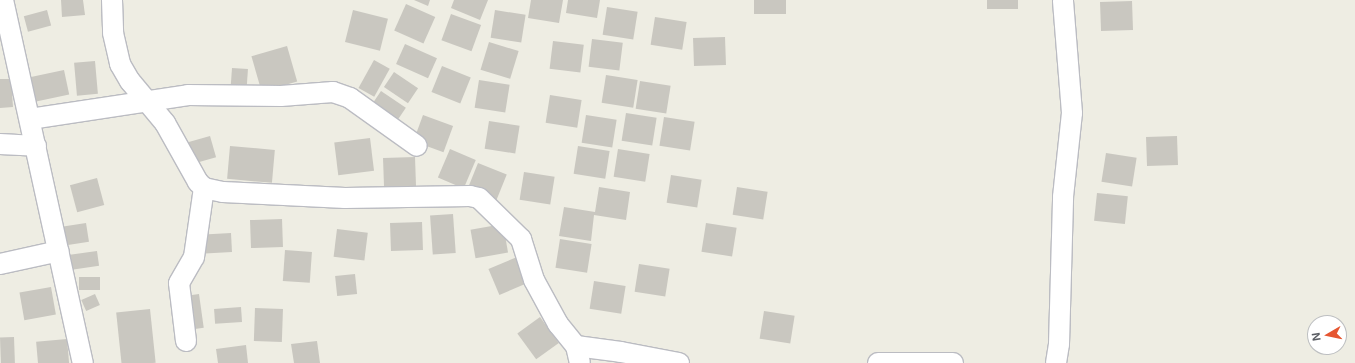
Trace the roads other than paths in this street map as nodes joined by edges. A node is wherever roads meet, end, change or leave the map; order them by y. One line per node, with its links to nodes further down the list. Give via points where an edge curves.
1 (3, 0): 5 (street)
2 (112, 0): 4 (street, via 113,33 120,64)
3 (1063, 0): 18 (street, via 1072,113 1063,197 1059,344)
4 (137, 102): 5 (street); 8 (street, via 188,95 282,96 333,92 350,98); 9 (street, via 165,123)
5 (30, 119): 7 (street)
6 (0, 144): 7 (street)
7 (36, 146): 10 (street)
8 (417, 146)
9 (204, 188): 12 (street, via 194,257 179,284); 13 (street, via 223,192 345,198 479,198 521,239 544,302)
10 (60, 251): 11 (street); 14 (street)
11 (0, 264)
12 (186, 341)
13 (578, 355): 15 (street)
14 (83, 363)
15 (679, 363)
16 (878, 363): 17 (street)
17 (953, 363)
18 (1056, 363)

